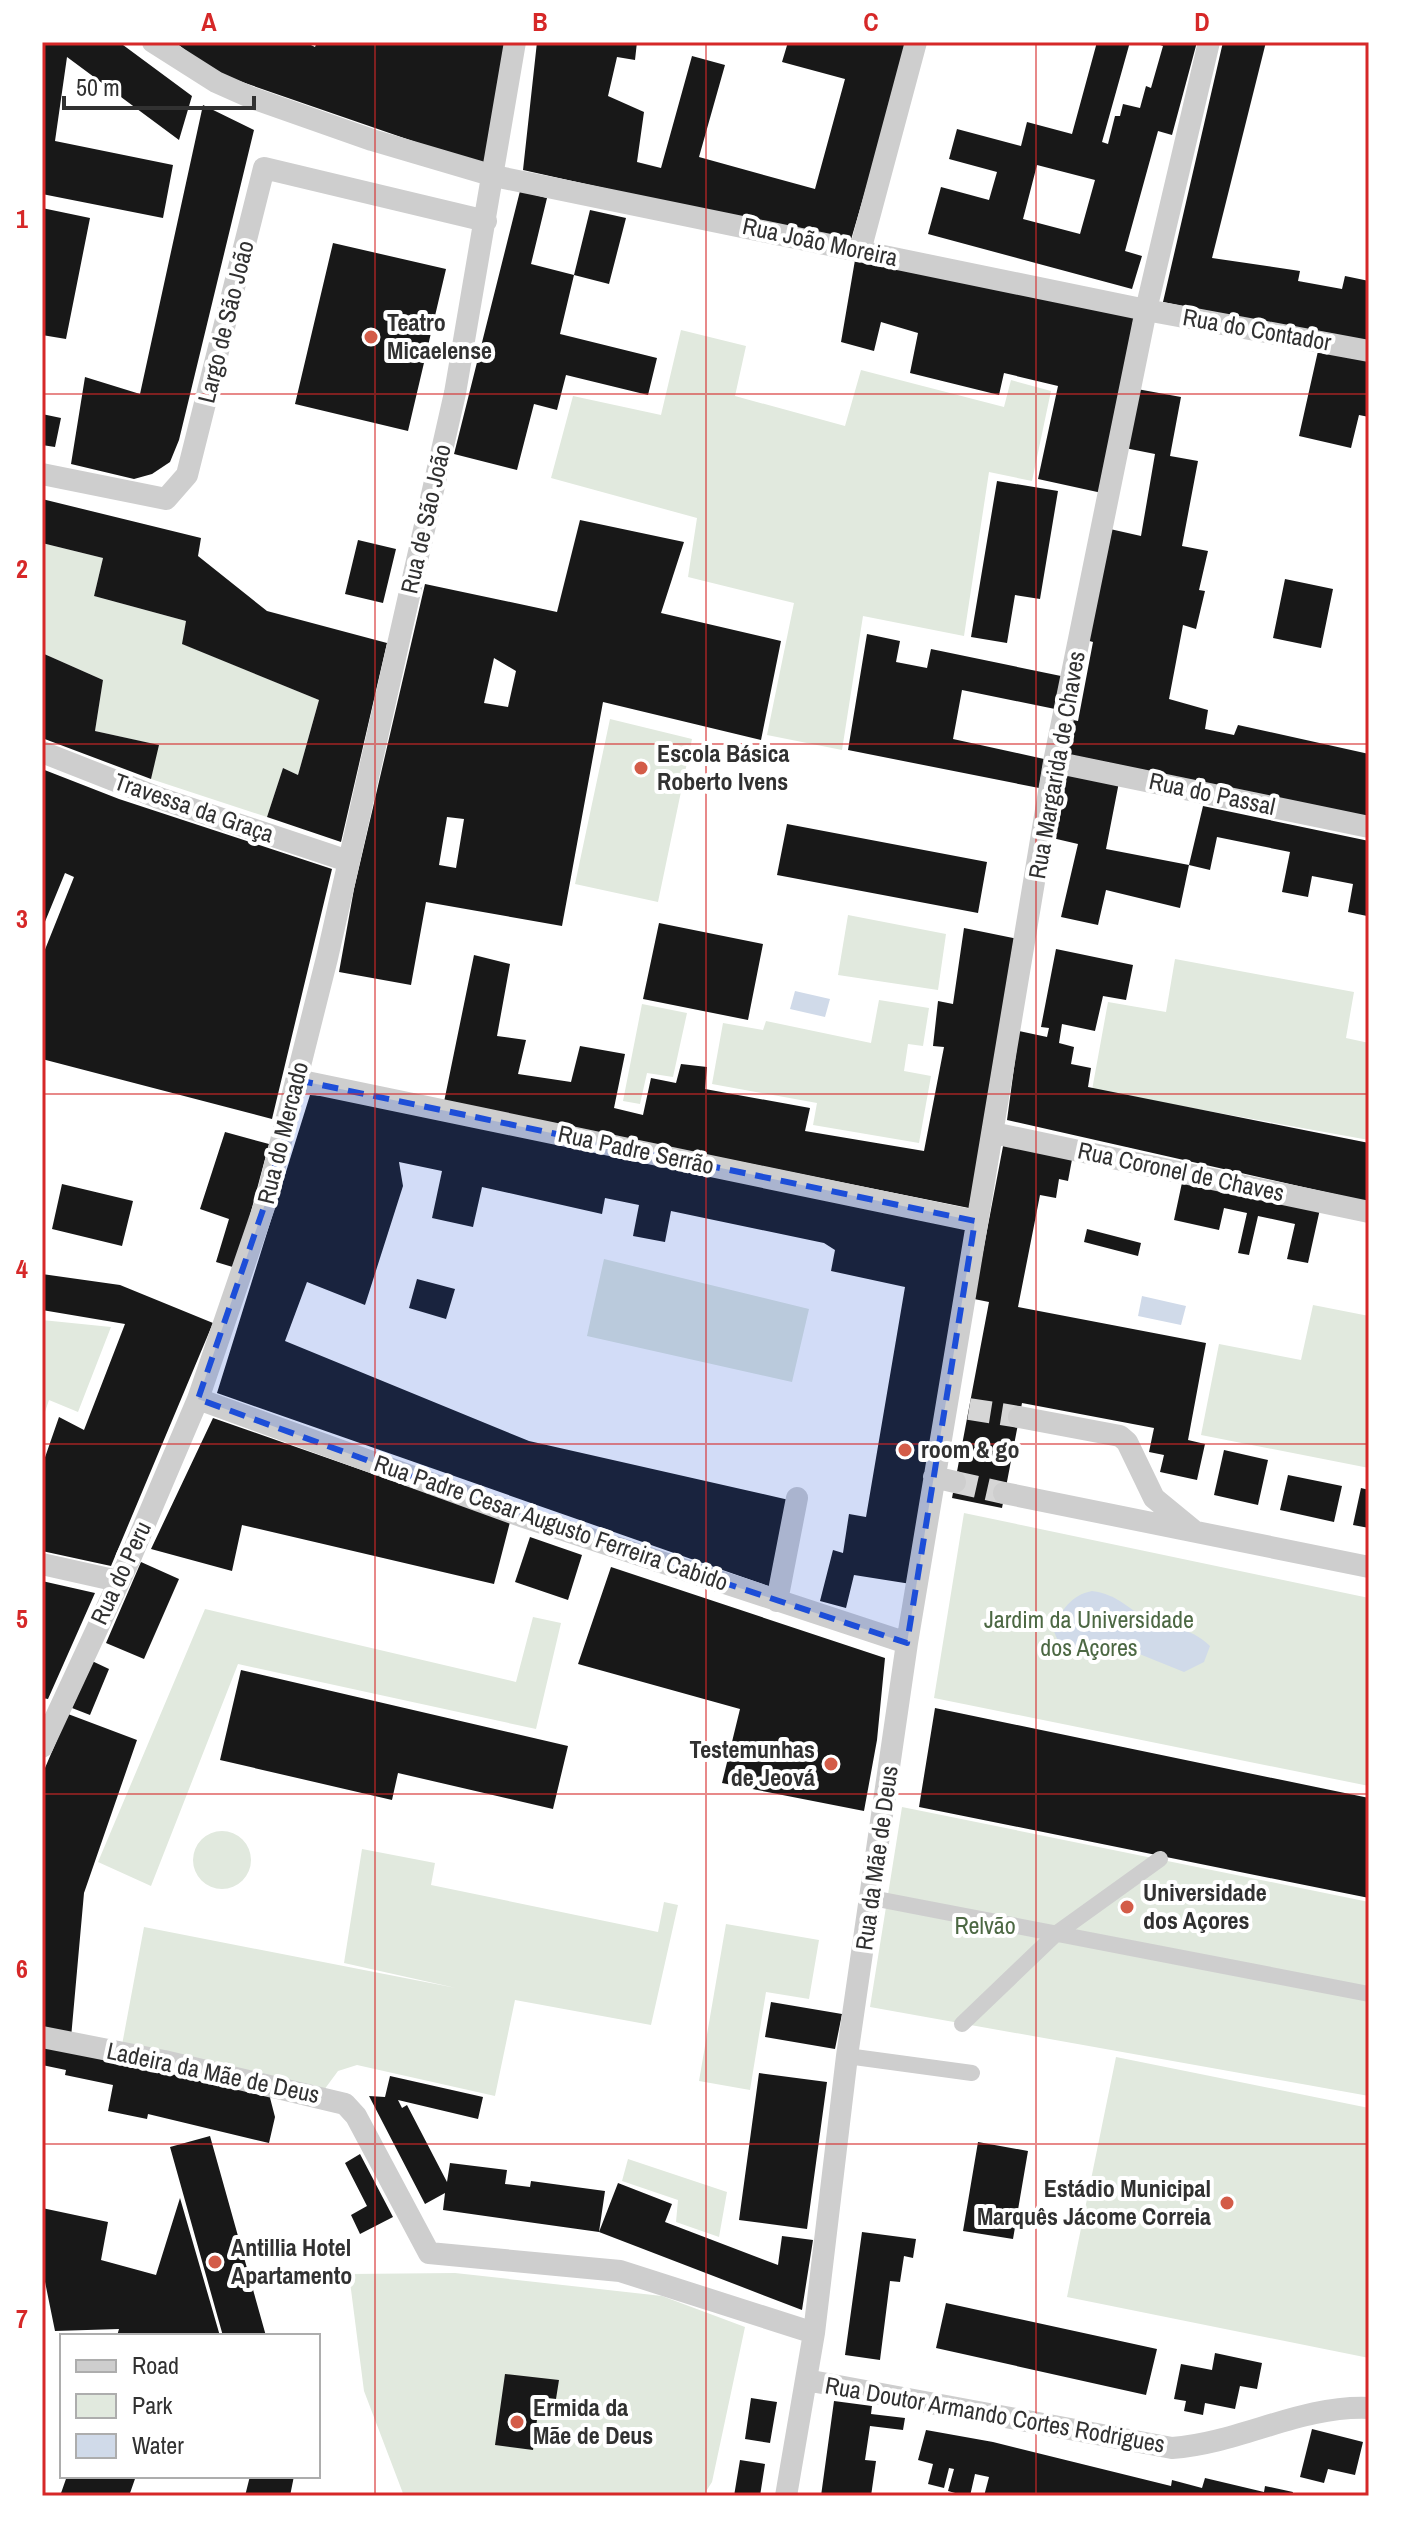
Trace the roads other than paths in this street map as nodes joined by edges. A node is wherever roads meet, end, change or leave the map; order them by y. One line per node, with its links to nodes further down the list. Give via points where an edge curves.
1 (153, 42): 5 (street, Rua João Moreira, via 252,98)
2 (515, 42): 5 (street, Rua de São João)
3 (916, 42): 7 (street)
4 (1209, 42): 8 (street, Rua Margarida de Chaves)
5 (494, 176): 6 (street, Rua de São João); 7 (street, Rua João Moreira)
6 (486, 221): 10 (street, Largo de São João, via 264,168 187,475 166,499); 14 (street, Rua de São João, via 455,393)
7 (860, 251): 8 (street, Rua João Moreira)
8 (1146, 310): 9 (street, Rua do Contador); 12 (street, Rua Margarida de Chaves)
9 (1369, 351)
10 (42, 474)
11 (42, 752): 14 (street, Travessa da Graça, via 159,798)
12 (1054, 762): 13 (street, Rua do Passal); 16 (street, Rua Margarida de Chaves)
13 (1369, 827)
14 (348, 861): 15 (street, Rua do Mercado)
15 (297, 1080): 18 (street, Rua Padre Serrão); 19 (street, Rua do Mercado, via 266,1201)
16 (993, 1133): 17 (street, Rua Coronel de Chaves); 18 (street, Rua Margarida de Chaves)
17 (1369, 1212)
18 (975, 1221): 28 (street, Rua da Mãe de Deus, via 958,1407)
19 (198, 1399): 26 (street, Rua do Peru); 27 (street, Rua Padre Cesar Augusto Ferreira Cabido, via 521,1516)
20 (1019, 1417): 23 (street, via 1120,1436 1154,1498)
21 (1004, 1493): 23 (street)
22 (797, 1498): 27 (street)
23 (1205, 1537): 25 (street)
24 (42, 1564): 26 (street)
25 (1369, 1567)
26 (118, 1581): 29 (street, Rua do Peru)
27 (777, 1601): 28 (street, Rua Padre Cesar Augusto Ferreira Cabido)
28 (907, 1643): 32 (street, Rua da Mãe de Deus)
29 (48, 1714): 30 (street, Rua do Peru)
30 (42, 1747)
31 (1160, 1859): 33 (street)
32 (872, 1898): 33 (street); 37 (street, Rua da Mãe de Deus)
33 (1057, 1933): 34 (street); 35 (street)
34 (1369, 1993)
35 (962, 2024)
36 (42, 2037): 39 (street, Ladeira da Mãe de Deus, via 345,2104 429,2253 620,2271)
37 (847, 2056): 38 (street); 39 (street, Rua da Mãe de Deus)
38 (972, 2073)
39 (814, 2333): 40 (street, Rua da Mãe de Deus)
40 (806, 2380): 41 (street, Rua Doutor Armando Cortes Rodrigues, via 1172,2448 1220,2443 1310,2413); 42 (street, Rua da Mãe de Deus)
41 (1369, 2408)
42 (786, 2496)

